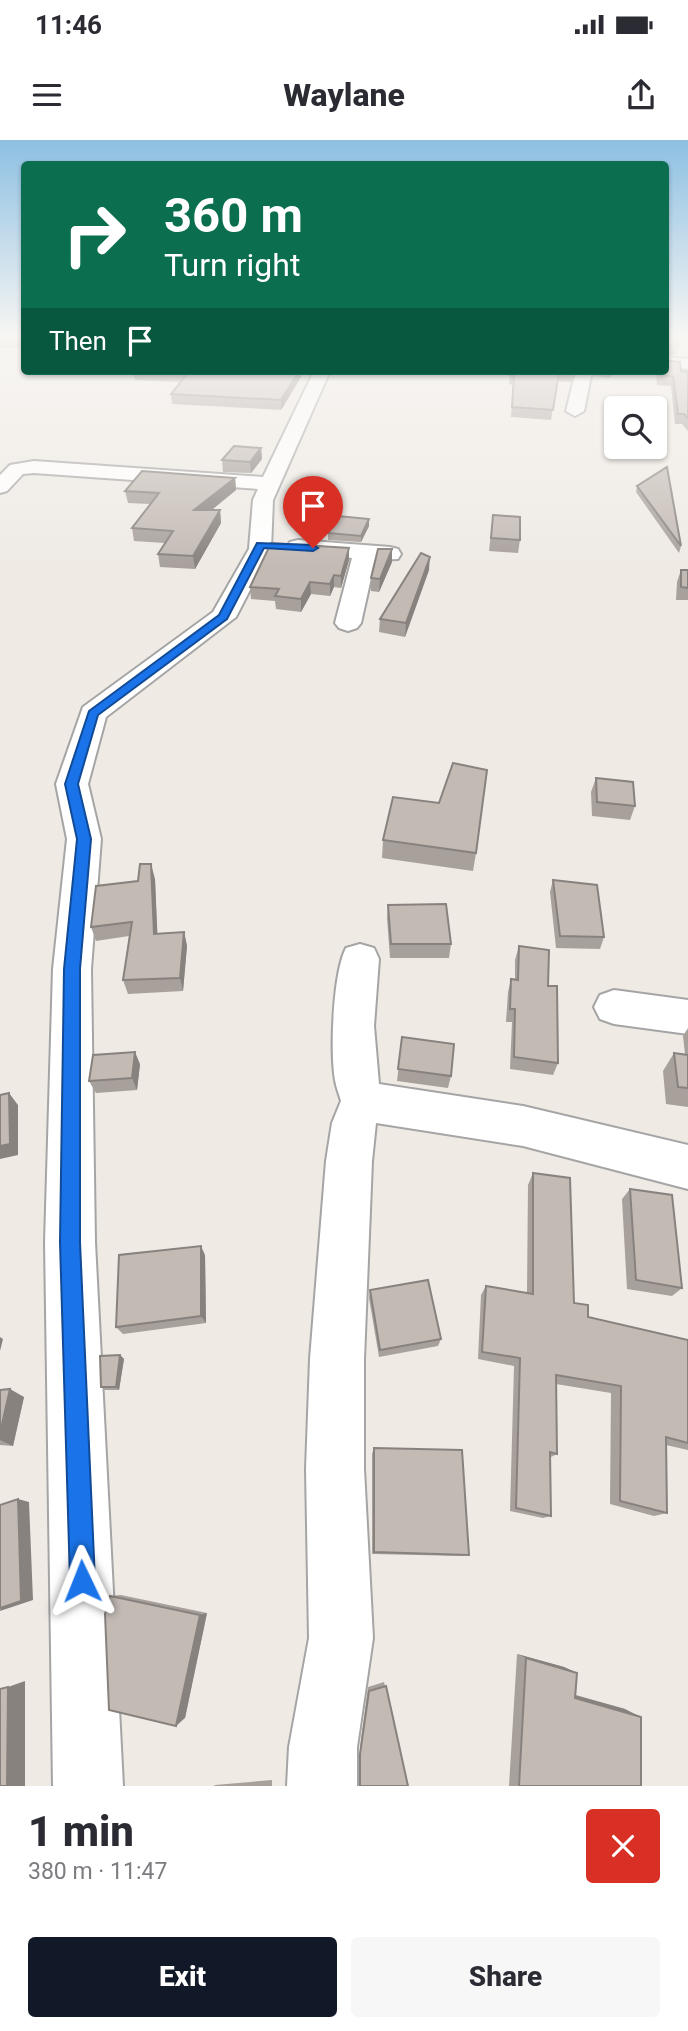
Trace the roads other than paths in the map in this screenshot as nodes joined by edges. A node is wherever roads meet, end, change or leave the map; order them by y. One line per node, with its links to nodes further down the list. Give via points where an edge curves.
1 (302, 415): 2 (street)
2 (271, 484): 3 (street, via 34,467 17,469); 4 (street, via 263,500)
3 (0, 487)
4 (261, 545): 5 (street); 13 (street, via 223,617 93,713 72,784 84,839 72,969 70,1242)
5 (365, 552): 6 (street); 7 (street)
6 (390, 554)
7 (348, 623)
8 (360, 959): 11 (street, via 354,1026 356,1080)
9 (614, 1007): 10 (street)
10 (688, 1017)
11 (363, 1101): 12 (street, via 523,1126); 14 (street, via 354,1123 349,1161 337,1359 335,1469 341,1638 323,1747)
12 (688, 1167)
13 (88, 1786)
14 (322, 1786)

